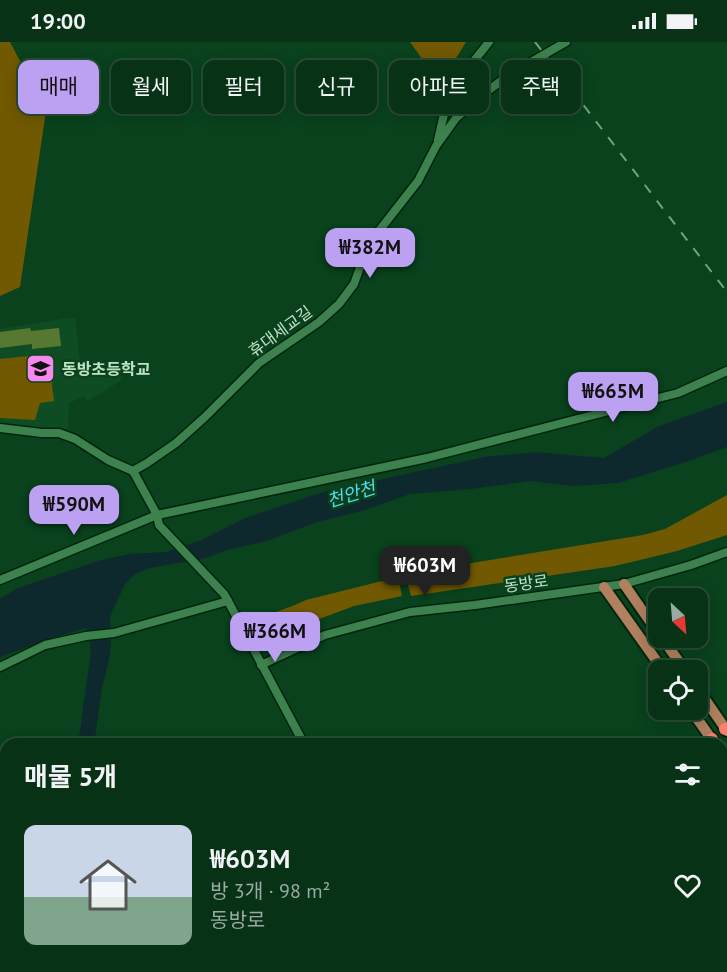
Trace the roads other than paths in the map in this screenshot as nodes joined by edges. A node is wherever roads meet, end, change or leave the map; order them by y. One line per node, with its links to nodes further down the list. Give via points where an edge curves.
1 (489, 42): 3 (street, via 449,92)
2 (566, 42): 3 (street, 휴대세교길, via 482,94 456,118)
3 (436, 146): 6 (street, 휴대세교길, via 418,181 368,245 354,284 339,304 259,363 176,443)
4 (727, 371): 7 (street, via 678,393 427,458)
5 (0, 428): 6 (street, via 59,433)
6 (133, 471): 7 (street)
7 (157, 514): 9 (street); 12 (street, via 159,525)
8 (727, 552): 10 (street, 동방로)
9 (0, 580)
10 (624, 584): 11 (street, 동방로); 13 (main road)
11 (604, 587): 14 (main road); 15 (street, 동방로, via 410,612 325,635)
12 (226, 598): 15 (street); 16 (street, via 114,633 45,645)
13 (648, 619)
14 (656, 660)
15 (261, 665): 20 (street)
16 (0, 667)
17 (708, 704): 19 (main road)
18 (698, 720): 21 (main road)
19 (726, 730)
20 (301, 738)
21 (710, 738)

